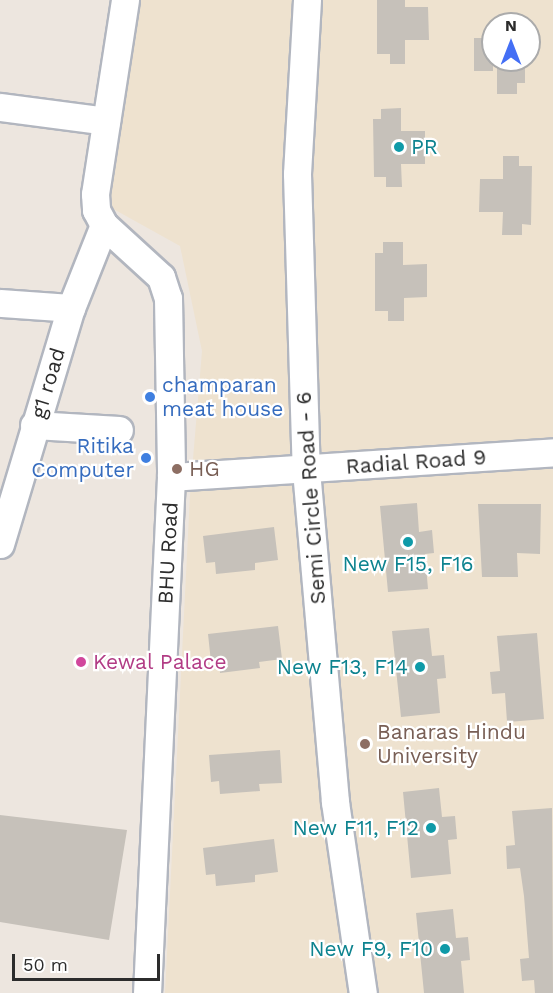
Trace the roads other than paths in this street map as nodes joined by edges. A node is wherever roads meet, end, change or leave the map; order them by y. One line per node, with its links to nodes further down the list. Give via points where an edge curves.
1 (125, 0): 4 (street, BHU Road)
2 (307, 0): 11 (street, Semi Circle Road - 6, via 297,174)
3 (0, 107): 4 (street)
4 (106, 121): 5 (street, BHU Road, via 94,194)
5 (104, 225): 7 (street, g1 road); 12 (street, BHU Road, via 161,277 168,298)
6 (0, 303): 7 (street)
7 (71, 308): 8 (street, g1 road)
8 (34, 425): 9 (street); 13 (street, g1 road)
9 (119, 430)
10 (553, 452): 11 (street, Radial Road 9)
11 (306, 470): 12 (street, Radial Road 9); 15 (street, Semi Circle Road - 6, via 335,802)
12 (171, 477): 14 (street, BHU Road)
13 (0, 544)
14 (147, 993)
15 (363, 993)

